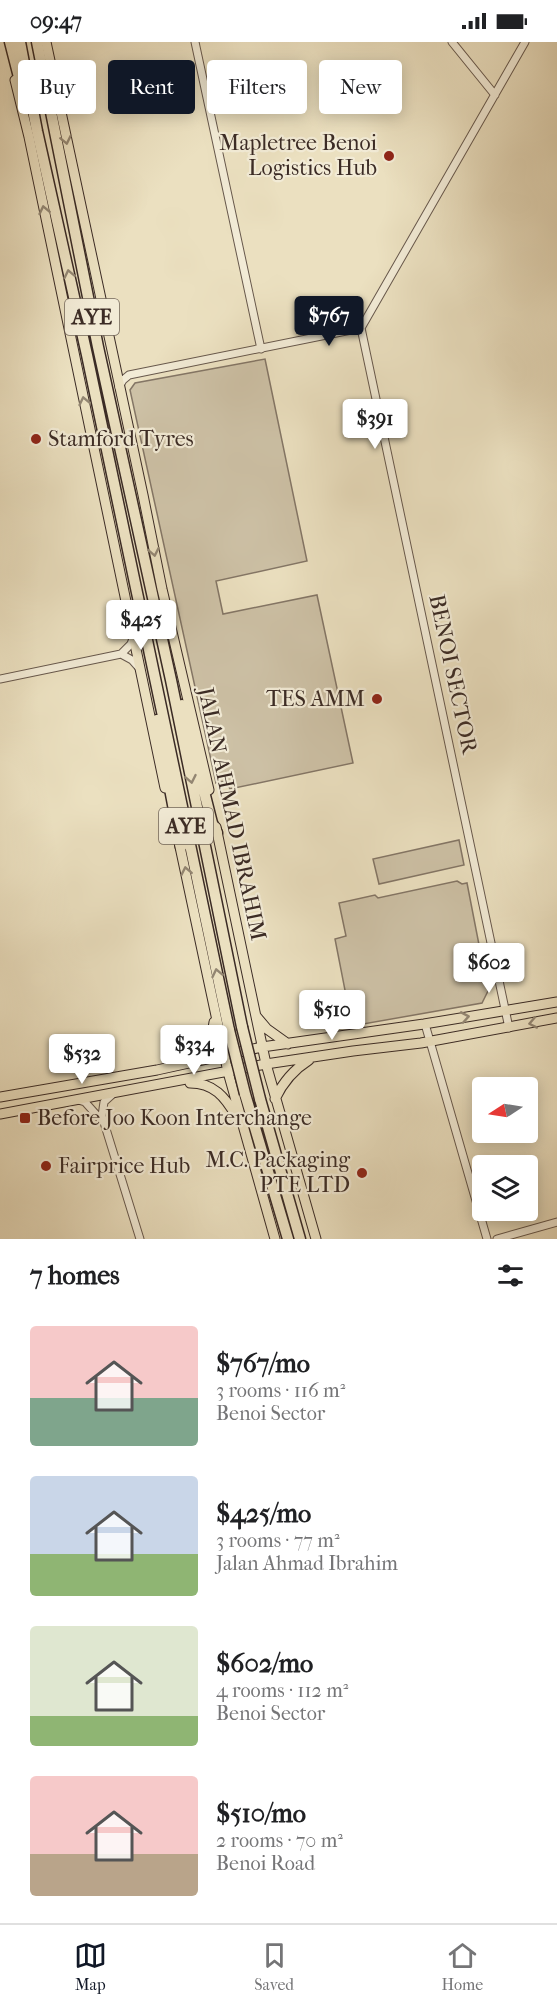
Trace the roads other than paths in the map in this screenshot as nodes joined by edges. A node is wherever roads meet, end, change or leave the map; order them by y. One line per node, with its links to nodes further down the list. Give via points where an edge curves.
1 (9, 42): 9 (highway); 16 (main road, one-way to 1)
2 (20, 42): 9 (highway, AYE)
3 (37, 42): 20 (highway, AYE)
4 (46, 42): 12 (main road, JALAN AHMAD IBRAHIM, one-way to 12)
5 (195, 42): 11 (street)
6 (452, 42): 8 (street)
7 (525, 42): 8 (street)
8 (495, 95): 10 (street)
9 (37, 131): 15 (highway, AYE, one-way to 9)
10 (362, 328): 11 (street); 24 (street, BENOI SECTOR)
11 (261, 349): 13 (street)
12 (115, 369): 13 (street); 14 (main road, JALAN AHMAD IBRAHIM)
13 (129, 375): 14 (street)
14 (119, 387): 21 (main road, JALAN AHMAD IBRAHIM, one-way to 21)
15 (143, 621): 22 (highway, via 148,669); 39 (highway, AYE, one-way to 15, bridge)
16 (133, 632): 17 (street, via 131,644); 18 (main road)
17 (121, 654): 18 (street); 19 (street)
18 (140, 670): 22 (main road)
19 (0, 679)
20 (171, 680): 21 (highway, via 187,719); 50 (highway, AYE, one-way to 50, bridge, via 242,1027)
21 (217, 833): 26 (main road, JALAN AHMAD IBRAHIM)
22 (181, 847): 25 (main road, one-way to 22)
23 (557, 1002): 24 (main road)
24 (505, 1011): 28 (main road, one-way to 24); 29 (street, BENOI SECTOR)
25 (214, 1014): 34 (main road, via 223,1038); 36 (main road, via 213,1032 204,1048 190,1058)
26 (255, 1014): 31 (main road, via 267,1029); 32 (main road, JALAN AHMAD IBRAHIM); 34 (main road)
27 (557, 1018): 29 (main road, one-way to 29)
28 (425, 1024): 30 (street); 31 (main road)
29 (509, 1028): 30 (main road)
30 (430, 1041): 33 (main road); 52 (street)
31 (288, 1044): 32 (main road)
32 (262, 1047): 34 (main road); 35 (main road, JALAN AHMAD IBRAHIM)
33 (314, 1057): 35 (main road); 41 (main road, via 286,1079)
34 (240, 1060): 35 (main road); 36 (main road); 37 (main road); 39 (main road); 41 (main road)
35 (266, 1064): 41 (main road, JALAN AHMAD IBRAHIM)
36 (157, 1070): 40 (main road)
37 (169, 1083): 38 (main road); 45 (main road, via 199,1083 213,1088)
38 (114, 1093): 42 (main road); 44 (street, via 103,1105)
39 (239, 1094): 45 (main road); 49 (highway, AYE)
40 (0, 1097)
41 (275, 1099): 51 (main road, JALAN AHMAD IBRAHIM)
42 (78, 1100): 43 (main road); 44 (street, via 92,1108)
43 (0, 1114)
44 (104, 1123): 47 (street)
45 (242, 1126): 48 (main road)
46 (557, 1222): 53 (street)
47 (140, 1239)
48 (275, 1239)
49 (288, 1239)
50 (300, 1239)
51 (316, 1239)
52 (487, 1239)
53 (497, 1239)

